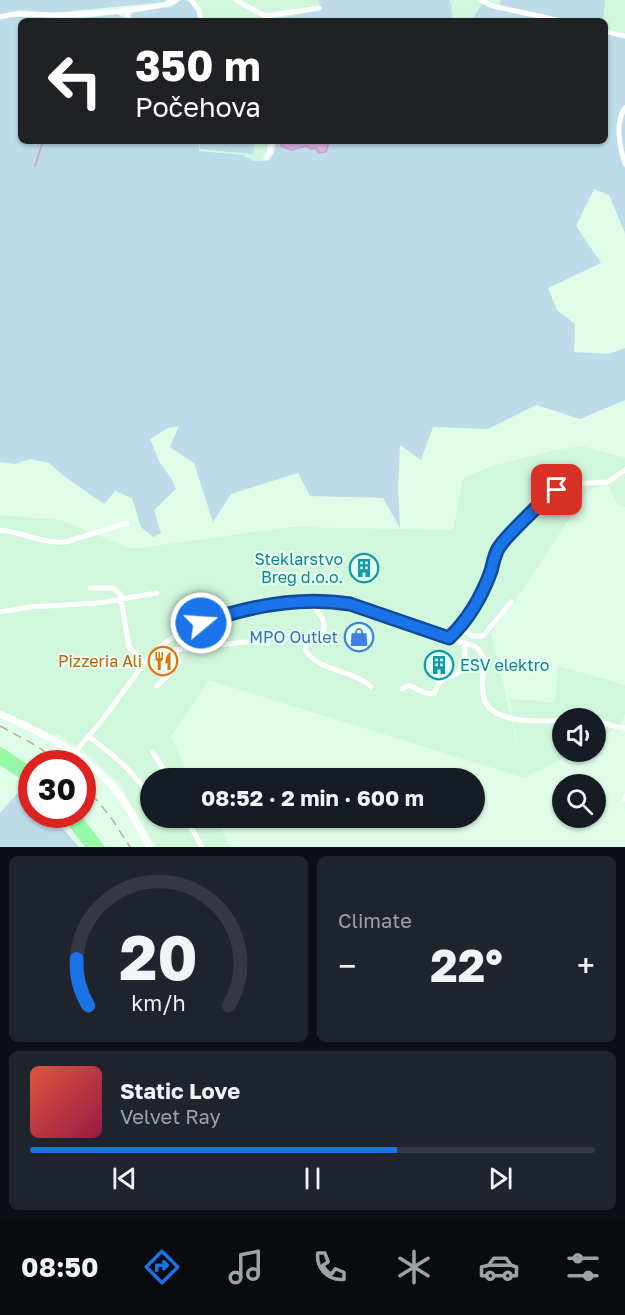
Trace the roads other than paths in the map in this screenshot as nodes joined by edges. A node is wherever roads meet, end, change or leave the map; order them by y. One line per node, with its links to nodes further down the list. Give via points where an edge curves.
1 (176, 0): 6 (street, via 165,6)
2 (191, 0): 9 (street, via 200,10)
3 (236, 0): 5 (street, via 265,16)
4 (480, 0): 10 (street)
5 (319, 8)
6 (127, 10): 7 (street); 8 (street)
7 (0, 17)
8 (128, 18)
9 (201, 18)
10 (547, 18)
11 (608, 32): 12 (street)
12 (625, 36)
13 (625, 108): 16 (street, via 620,118 620,147)
14 (270, 144): 15 (street)
15 (266, 158)
16 (625, 164)
17 (564, 466): 19 (street)
18 (625, 470): 19 (street, via 605,483)
19 (570, 484): 28 (street, via 547,496 500,545 475,605)
20 (127, 523): 21 (street, via 56,543)
21 (0, 530)
22 (90, 588): 24 (street, via 113,588)
23 (157, 593): 24 (street)
24 (122, 598): 27 (street); 33 (street, via 129,647)
25 (282, 602): 28 (street, via 319,600 350,604); 31 (street, via 224,614 172,638); 35 (street, via 291,608 313,606 323,619 322,635 305,646 308,654)
26 (511, 603): 28 (street, via 483,636)
27 (0, 612)
28 (454, 632): 29 (street)
29 (465, 642): 36 (street, via 458,673 440,681 434,694 409,685); 38 (street, via 476,647 484,659 484,695 489,708 522,720)
30 (268, 643): 32 (street)
31 (160, 648): 32 (street); 33 (street)
32 (175, 650): 34 (street, via 180,662)
33 (144, 663): 41 (street)
34 (157, 686)
35 (371, 687)
36 (402, 689)
37 (0, 714): 42 (street)
38 (552, 720)
39 (606, 724): 40 (street)
40 (625, 728)
41 (88, 736): 43 (street); 51 (street)
42 (71, 750)
43 (77, 750)
44 (0, 751): 47 (highway)
45 (153, 752): 48 (street)
46 (0, 760): 50 (highway)
47 (18, 763)
48 (163, 768)
49 (96, 769): 57 (street, via 117,791)
50 (18, 772)
51 (140, 781)
52 (76, 828): 55 (highway)
53 (86, 828): 56 (highway)
54 (192, 828): 58 (street)
55 (90, 847)
56 (100, 847)
57 (150, 847)
58 (202, 847)

